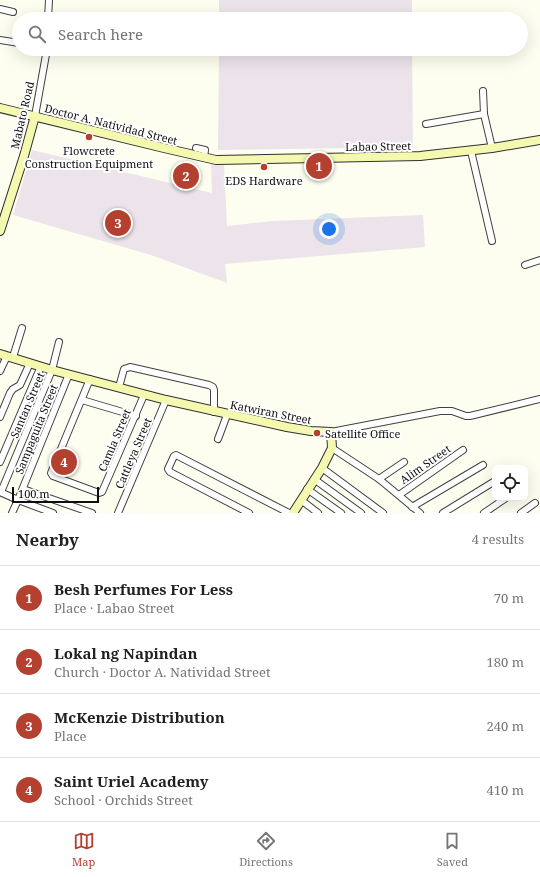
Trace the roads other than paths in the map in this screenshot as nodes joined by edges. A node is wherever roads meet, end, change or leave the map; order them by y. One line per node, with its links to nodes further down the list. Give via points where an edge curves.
1 (49, 0): 4 (street)
2 (0, 9): 3 (street)
3 (13, 12)
4 (48, 12)
5 (0, 40): 6 (street)
6 (12, 42)
7 (46, 56): 11 (street, Mabato Road)
8 (483, 91): 10 (street)
9 (0, 108): 11 (main road, Doctor A. Natividad Street)
10 (484, 114): 12 (street); 15 (street)
11 (35, 116): 17 (main road, Doctor A. Natividad Street); 19 (main road, Mabato Road)
12 (426, 124)
13 (540, 140): 15 (main road, Labao Street)
14 (196, 148): 17 (street, via 205,150)
15 (492, 148): 16 (main road, Labao Street)
16 (471, 151): 18 (main road, Labao Street, via 420,156); 20 (street)
17 (204, 157): 18 (main road, Doctor A. Natividad Street)
18 (216, 160)
19 (0, 230)
20 (492, 241)
21 (540, 260): 22 (street)
22 (525, 265)
23 (22, 328): 25 (street)
24 (59, 342): 28 (street, Santan Street)
25 (7, 356): 26 (main road, Katwiran Street); 29 (street)
26 (30, 363): 27 (main road, Katwiran Street); 40 (street, via 20,385 10,393)
27 (41, 366): 28 (main road, Katwiran Street); 45 (street)
28 (52, 370): 30 (main road, Katwiran Street); 54 (street, Santan Street)
29 (0, 371)
30 (69, 374): 31 (main road, Katwiran Street); 52 (street, Sampaguita Street)
31 (90, 379): 32 (main road, Katwiran Street); 35 (street)
32 (120, 387): 33 (main road, Katwiran Street); 37 (street, via 124,369 130,367 209,385 214,390)
33 (144, 395): 36 (main road, Katwiran Street); 39 (street, Camia Street)
34 (540, 399): 41 (street, Katwiran Street, via 470,416 440,411)
35 (82, 400): 39 (street); 39 (street, Camia Street, via 51,474 101,493)
36 (166, 400): 37 (main road, Katwiran Street); 65 (street, Cattleya Street)
37 (214, 412): 38 (main road, Katwiran Street)
38 (227, 415): 41 (main road, Katwiran Street, via 287,428); 42 (street)
39 (136, 416)
40 (0, 417)
41 (331, 432): 43 (main road)
42 (218, 439)
43 (332, 448): 48 (main road); 50 (street)
44 (463, 450): 55 (street, Alim Street)
45 (0, 462)
46 (404, 462): 50 (street)
47 (483, 465): 60 (street)
48 (322, 468): 49 (main road); 72 (street)
49 (314, 479): 53 (main road); 71 (street)
50 (379, 479): 55 (street)
51 (492, 483): 74 (street)
52 (23, 489): 56 (street, Sampaguita Street); 64 (street)
53 (307, 490): 57 (main road); 70 (street)
54 (1, 492): 56 (street)
55 (399, 495): 60 (street)
56 (18, 500): 61 (street); 62 (street, Sampaguita Street)
57 (300, 500): 68 (main road); 69 (street)
58 (502, 501): 75 (street)
59 (535, 503): 76 (street)
60 (412, 507): 73 (street)
61 (44, 511): 63 (street)
62 (12, 513)
63 (53, 513)
64 (92, 513)
65 (118, 513)
66 (249, 513): 67 (street, via 168,471 174,456)
67 (289, 513)
68 (293, 513)
69 (318, 513)
70 (341, 513)
71 (361, 513)
72 (383, 513)
73 (420, 513)
74 (443, 513)
75 (484, 513)
76 (521, 513)

